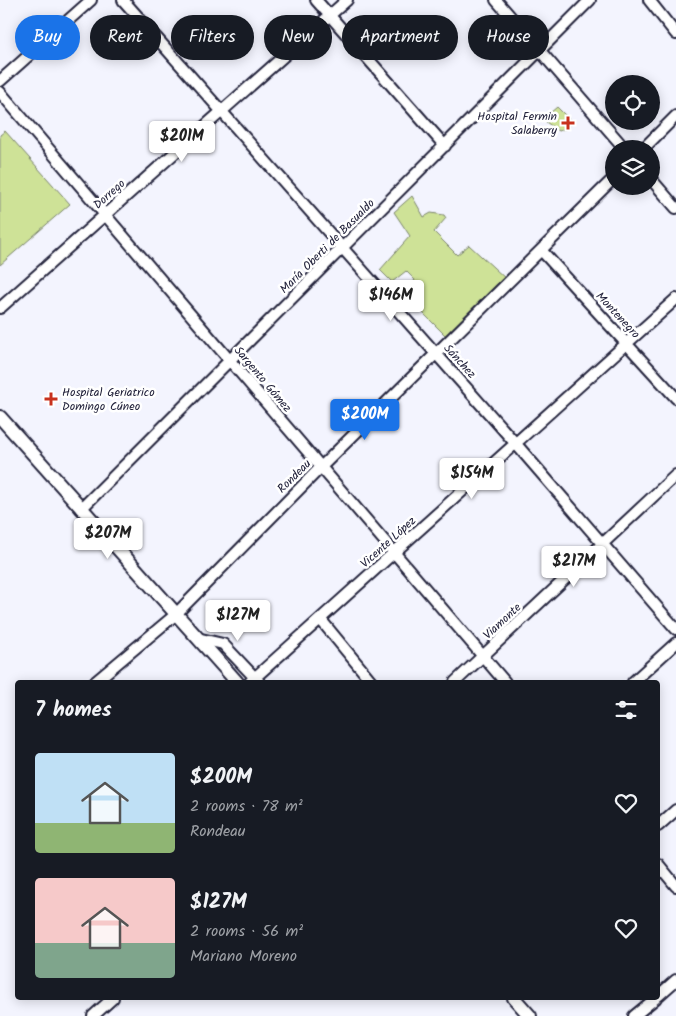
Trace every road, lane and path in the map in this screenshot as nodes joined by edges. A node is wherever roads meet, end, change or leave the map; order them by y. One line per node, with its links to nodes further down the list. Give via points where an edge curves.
1 (90, 0): 16 (street)
2 (123, 0): 18 (street, Sánchez)
3 (316, 0): 8 (street)
4 (347, 0): 8 (street, Dorrego)
5 (496, 0): 9 (street)
6 (590, 0): 12 (street, María Oberti de Basualdo)
7 (649, 0): 11 (street)
8 (330, 15)
9 (509, 15)
10 (332, 17): 22 (street)
11 (676, 34)
12 (549, 41)
13 (279, 60): 18 (street, Dorrego)
14 (530, 60): 22 (street, María Oberti de Basualdo)
15 (549, 60): 20 (street)
16 (0, 81)
17 (0, 92): 26 (street, Sargento Gómez)
18 (222, 111): 26 (street, Dorrego); 27 (street, Sánchez)
19 (676, 116): 21 (street)
20 (617, 140)
21 (652, 140)
22 (445, 146): 27 (street, María Oberti de Basualdo)
23 (605, 187): 28 (street, Rondeau)
24 (660, 189): 25 (street)
25 (676, 208)
26 (105, 214): 30 (street, Dorrego); 33 (street, Sargento Gómez)
27 (343, 248): 32 (street, Sánchez); 33 (street, María Oberti de Basualdo)
28 (541, 250): 31 (street, Montenegro); 32 (street, Rondeau)
29 (676, 299): 31 (street, Vicente López)
30 (0, 308)
31 (627, 343): 34 (street, Montenegro); 36 (street, Vicente López)
32 (436, 353): 36 (street, Sánchez); 37 (street, Rondeau)
33 (231, 360): 37 (street, Sargento Gómez); 39 (street, María Oberti de Basualdo)
34 (676, 398)
35 (0, 417): 39 (main road)
36 (516, 444): 40 (street, Sánchez); 41 (street, Vicente López)
37 (321, 467): 41 (street, Sargento Gómez); 42 (street, Rondeau)
38 (676, 475): 40 (street, Viamonte)
39 (81, 509): 42 (main road)
40 (602, 544): 44 (street, Sánchez); 47 (street, Viamonte)
41 (395, 553): 43 (street, Vicente López); 47 (street, Sargento Gómez)
42 (175, 615): 45 (main road); 48 (street, Rondeau)
43 (321, 620): 51 (street, Vicente López); 52 (street)
44 (676, 629)
45 (197, 638): 49 (main road); 50 (street, via 224,644)
46 (676, 643): 55 (street)
47 (483, 656): 53 (street, Viamonte); 54 (street, Sargento Gómez)
48 (97, 680)
49 (235, 680)
50 (254, 680)
51 (256, 680)
52 (370, 680)
53 (457, 680)
54 (503, 680)
55 (634, 680)
56 (676, 810): 57 (street)
57 (660, 824)
58 (660, 866): 59 (street)
59 (676, 886)
60 (676, 980): 61 (street)
61 (660, 994)
62 (111, 1000): 65 (street)
63 (516, 1000): 66 (main road)
64 (653, 1000): 67 (street)
65 (93, 1016)
66 (530, 1016)
67 (634, 1016)

